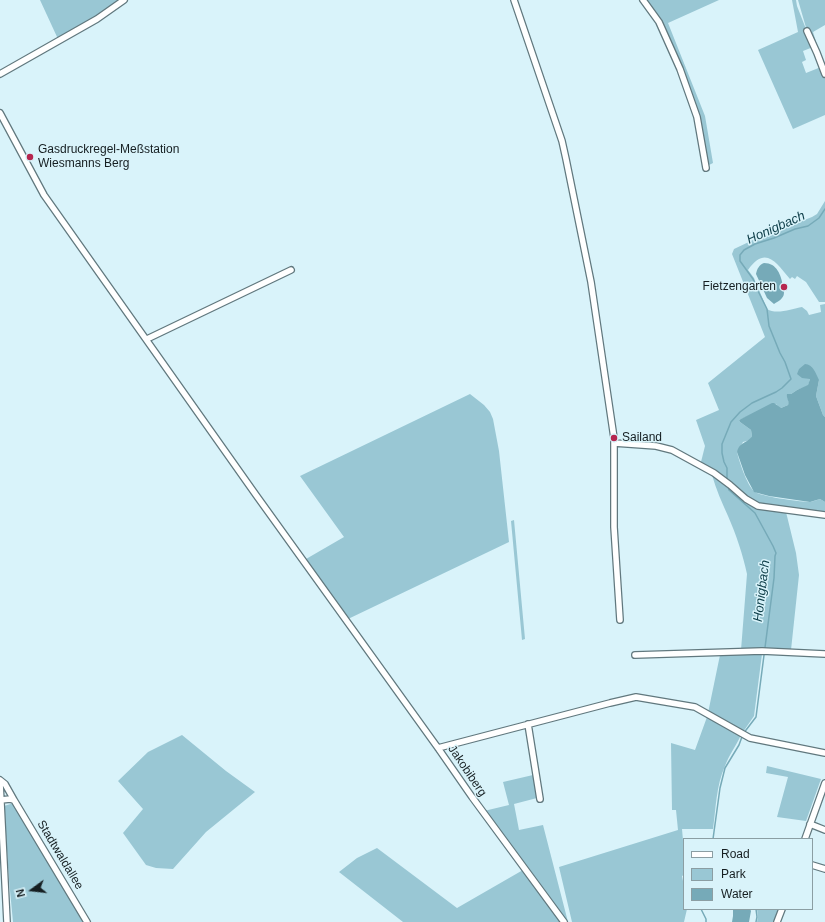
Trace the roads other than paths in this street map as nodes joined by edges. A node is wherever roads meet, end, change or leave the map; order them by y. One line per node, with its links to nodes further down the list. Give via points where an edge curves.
1 (124, 0): 5 (street, via 97,19)
2 (514, 0): 11 (street, via 562,141 591,282)
3 (643, 0): 8 (street, via 659,22 680,69 698,117)
4 (807, 31): 6 (street)
5 (0, 74)
6 (825, 74)
7 (0, 113): 10 (street, via 44,195)
8 (706, 168)
9 (291, 270): 10 (street)
10 (147, 339): 17 (street)
11 (614, 443): 12 (street, via 656,446 672,450 698,463 758,506); 13 (street, via 614,527)
12 (825, 515)
13 (620, 620)
14 (825, 654): 15 (street, via 764,651)
15 (635, 655)
16 (528, 724): 17 (street, Jakobiberg); 18 (street, Jakobiberg, via 636,697 695,707 750,738); 22 (street)
17 (438, 748): 33 (street, Jakobiberg)
18 (825, 753)
19 (0, 780): 24 (street, Stadtwaldallee)
20 (0, 783): 23 (street)
21 (825, 783): 25 (street)
22 (540, 799)
23 (1, 800): 24 (street); 31 (street)
24 (14, 800): 32 (street, Stadtwaldallee)
25 (810, 824): 26 (street); 27 (street)
26 (825, 830)
27 (805, 838)
28 (813, 865): 29 (street)
29 (825, 870)
30 (782, 910): 34 (street)
31 (7, 922)
32 (87, 922)
33 (564, 922)
34 (777, 922)

